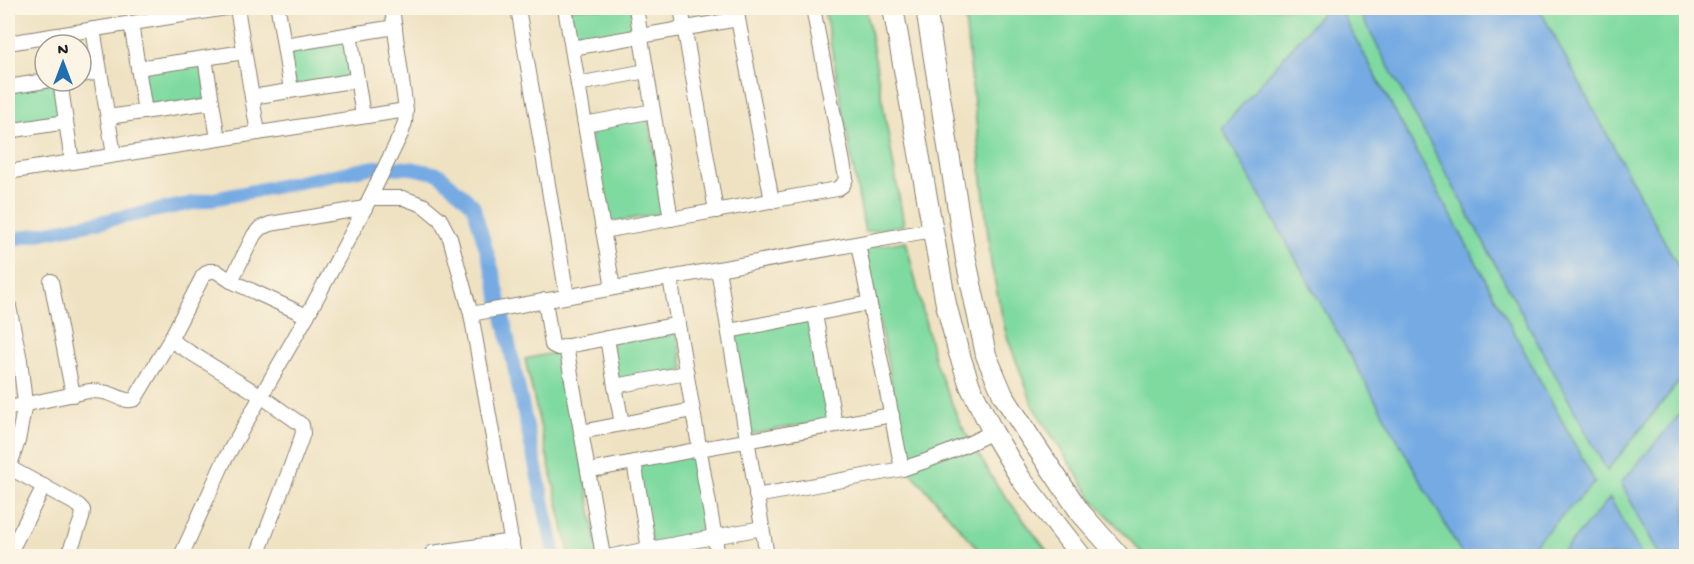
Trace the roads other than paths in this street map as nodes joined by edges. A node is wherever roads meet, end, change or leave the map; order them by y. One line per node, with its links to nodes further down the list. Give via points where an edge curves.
1 (226, 8): 13 (street)
2 (237, 8): 22 (street)
3 (278, 8): 20 (street)
4 (392, 8): 14 (street)
5 (518, 8): 61 (street)
6 (565, 8): 21 (street)
7 (636, 8): 18 (street)
8 (681, 8): 15 (street)
9 (813, 8): 50 (street, via 846,178 837,189)
10 (893, 8): 53 (street)
11 (926, 8): 109 (street, via 966,260 986,355 1003,395 1029,436 1080,512)
12 (737, 13): 15 (street); 50 (street)
13 (131, 23): 16 (street); 24 (street)
14 (395, 27): 17 (street); 36 (street)
15 (684, 28): 18 (street); 51 (street)
16 (93, 29): 19 (street); 26 (street)
17 (350, 34): 20 (street); 28 (street)
18 (640, 36): 21 (street); 25 (street)
19 (8, 43)
20 (284, 45): 32 (street)
21 (572, 48): 30 (street)
22 (244, 52): 23 (street); 34 (street)
23 (205, 58): 24 (street); 35 (street)
24 (138, 68): 38 (street)
25 (646, 71): 30 (street); 37 (street)
26 (100, 72): 27 (street); 40 (street)
27 (93, 73)
28 (357, 80): 32 (street); 39 (street)
29 (33, 83): 31 (street)
30 (578, 84): 42 (street)
31 (8, 87)
32 (291, 90): 34 (street)
33 (62, 93): 41 (street)
34 (252, 97): 44 (street)
35 (212, 102): 38 (street); 45 (street)
36 (406, 110): 39 (street); 49 (street, via 401,134)
37 (653, 111): 42 (street); 52 (street)
38 (145, 112): 40 (street)
39 (363, 116): 44 (street)
40 (108, 117): 46 (street)
41 (66, 122): 43 (street); 47 (street)
42 (585, 124): 54 (street)
43 (8, 131)
44 (258, 133): 45 (street)
45 (218, 139): 46 (street)
46 (114, 155): 47 (street)
47 (72, 162): 48 (street)
48 (8, 172)
49 (370, 198): 58 (street, via 260,228); 65 (street, via 403,198 423,205 440,219 450,238); 67 (street)
50 (772, 201): 51 (street)
51 (716, 211): 52 (street)
52 (670, 219): 54 (street)
53 (932, 230): 55 (street); 85 (street, via 958,350 970,386)
54 (603, 231): 60 (street)
55 (858, 244): 56 (street); 64 (street)
56 (718, 269): 57 (street); 69 (street)
57 (670, 278): 60 (street); 68 (street)
58 (231, 280): 67 (street); 71 (street, via 216,271 203,276)
59 (51, 281): 76 (street)
60 (613, 288): 61 (street)
61 (567, 296): 62 (street)
62 (545, 300): 65 (street); 72 (street, via 552,345)
63 (8, 302): 73 (street)
64 (869, 303): 66 (street); 81 (street)
65 (471, 314): 96 (street)
66 (815, 314): 69 (street); 83 (street)
67 (307, 316): 77 (street)
68 (678, 324): 70 (street); 74 (street)
69 (729, 331): 86 (street)
70 (607, 338): 72 (street); 75 (street)
71 (170, 340): 76 (street, via 135,399 126,401 101,391); 77 (street)
72 (566, 346): 84 (street)
73 (14, 362): 78 (street)
74 (687, 373): 75 (street); 80 (street)
75 (615, 386): 82 (street)
76 (73, 395): 78 (street)
77 (261, 396): 100 (street, via 224,461); 101 (street, via 297,420 303,433)
78 (25, 403): 79 (street); 89 (street)
79 (8, 408)
80 (693, 410): 82 (street); 87 (street)
81 (892, 415): 83 (street); 90 (street)
82 (622, 424): 84 (street)
83 (835, 425): 86 (street)
84 (581, 432): 91 (street)
85 (993, 432): 90 (street, via 933,460); 108 (street, via 1021,479)
86 (747, 440): 87 (street); 93 (street)
87 (700, 449): 88 (street); 95 (street)
88 (634, 462): 91 (street); 97 (street)
89 (8, 468): 92 (street)
90 (902, 468): 93 (street)
91 (588, 471): 104 (street)
92 (44, 486): 98 (street); 99 (street, via 83,510)
93 (756, 496): 94 (street)
94 (762, 528): 95 (street); 107 (street)
95 (715, 537): 97 (street); 106 (street)
96 (512, 541): 102 (street); 103 (street)
97 (649, 549): 105 (street)
98 (8, 556)
99 (68, 556)
100 (181, 556)
101 (257, 556)
102 (432, 556)
103 (514, 556)
104 (603, 556)
105 (612, 556)
106 (718, 556)
107 (767, 556)
108 (1081, 556)
109 (1119, 556)

